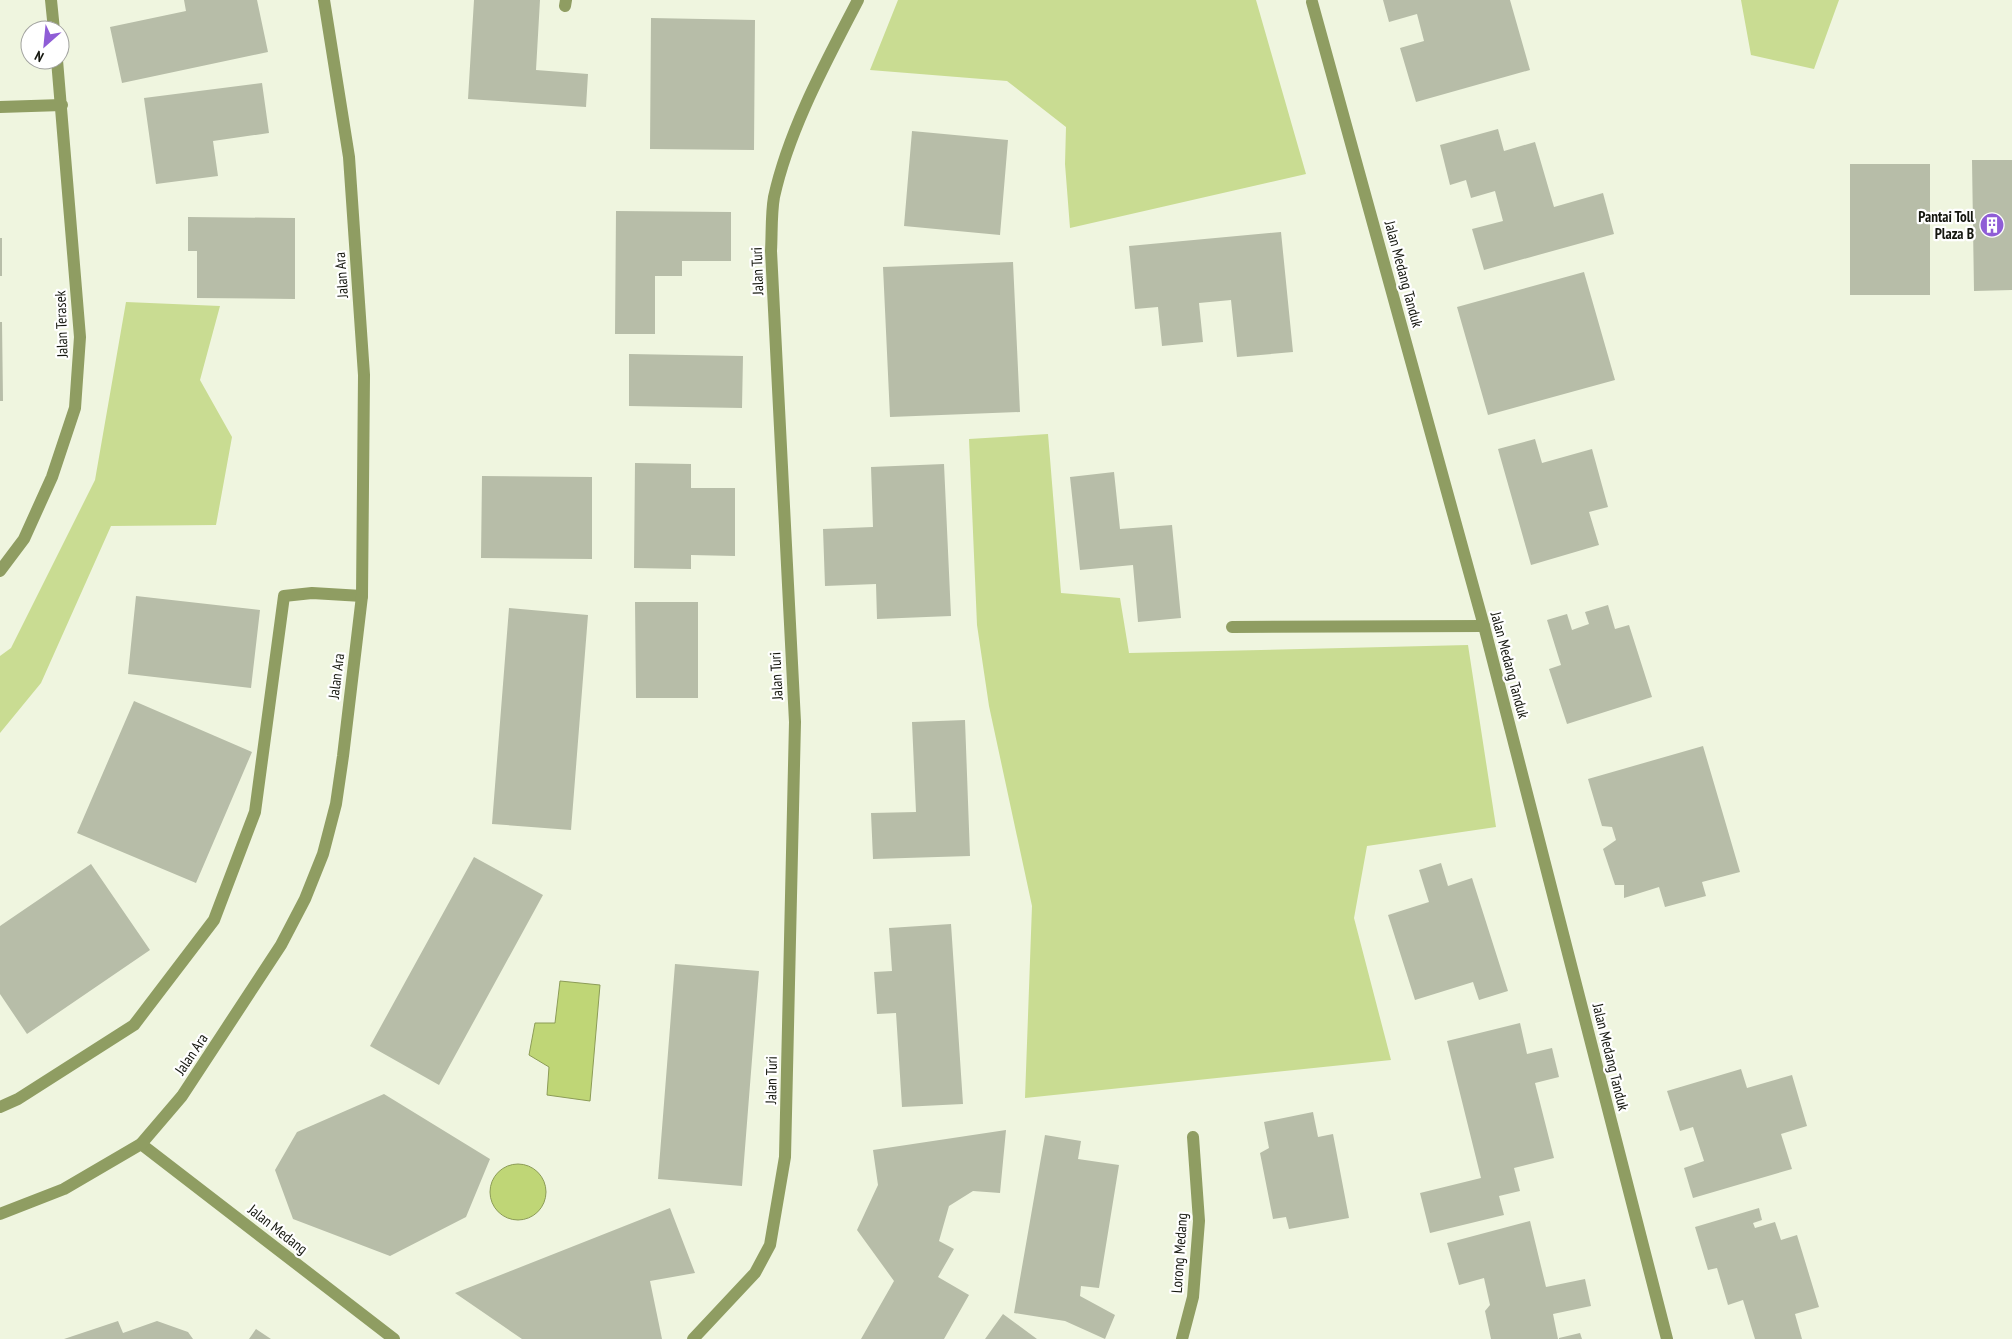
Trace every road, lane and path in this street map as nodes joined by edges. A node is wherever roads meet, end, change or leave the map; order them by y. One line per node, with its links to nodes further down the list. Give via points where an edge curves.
1 (51, 0): 5 (street)
2 (324, 0): 10 (street, Jalan Ara, via 349,156 362,355)
3 (858, 0): 18 (street, Jalan Turi, via 828,57 785,155 774,200 771,251 795,722 785,1157 770,1245 755,1273)
4 (1312, 2): 11 (street, Jalan Medang Tanduk)
5 (53, 20)
6 (58, 70): 7 (street, Jalan Terasek)
7 (62, 105): 8 (street); 9 (street, Jalan Terasek, via 80,337 75,408 52,477 24,539)
8 (0, 107)
9 (0, 571)
10 (362, 596): 13 (street, via 312,592 284,596 255,812 214,920 134,1025 18,1099); 15 (street, Jalan Ara, via 336,804 305,899 281,945 226,1032 182,1096)
11 (1484, 626): 12 (street); 20 (street, Jalan Medang Tanduk)
12 (1232, 627)
13 (0, 1107)
14 (1193, 1137): 19 (street, Lorong Medang, via 1199,1221 1192,1297)
15 (141, 1144): 16 (street, Jalan Ara, via 64,1189); 17 (street, Jalan Medang)
16 (0, 1214)
17 (394, 1339)
18 (693, 1339)
19 (1182, 1339)
20 (1667, 1339)

